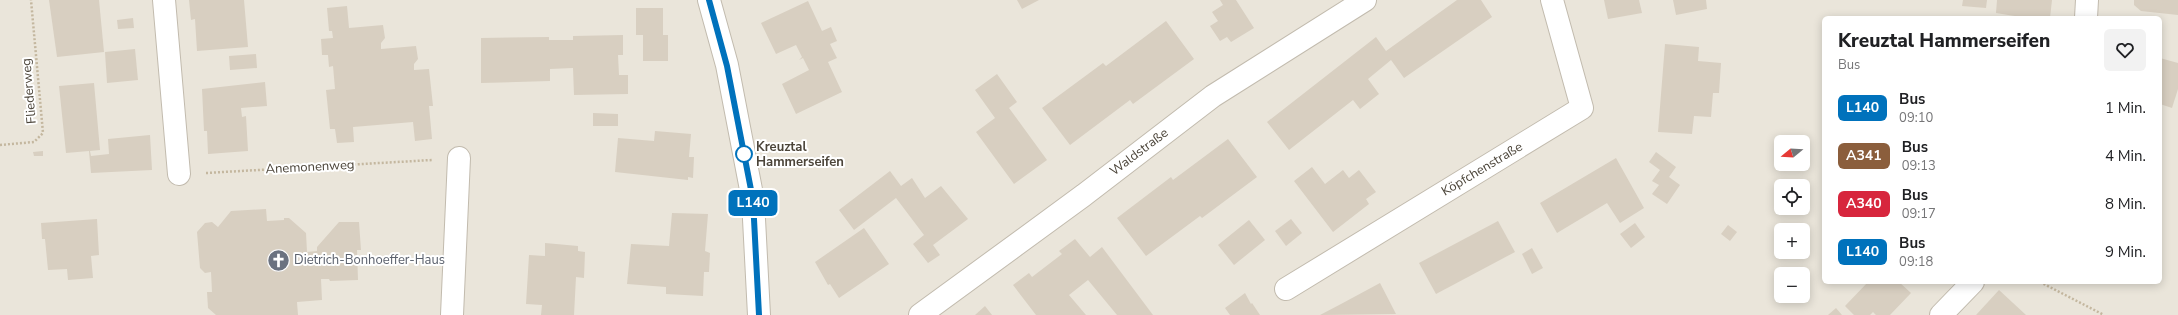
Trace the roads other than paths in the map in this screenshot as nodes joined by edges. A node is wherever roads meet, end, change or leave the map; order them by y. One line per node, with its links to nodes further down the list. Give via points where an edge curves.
1 (164, 0): 8 (street)
2 (709, 0): 12 (street, via 727,66 753,200)
3 (1366, 0): 13 (street, Waldstraße, via 1213,96 1084,195)
4 (1552, 0): 10 (street, Köpfchenstraße, via 1582,108)
5 (2087, 0): 6 (street)
6 (2086, 16)
7 (459, 158): 11 (street)
8 (179, 174)
9 (1971, 284): 14 (street)
10 (1286, 289)
11 (452, 315)
12 (759, 315)
13 (920, 315)
14 (1942, 315)

